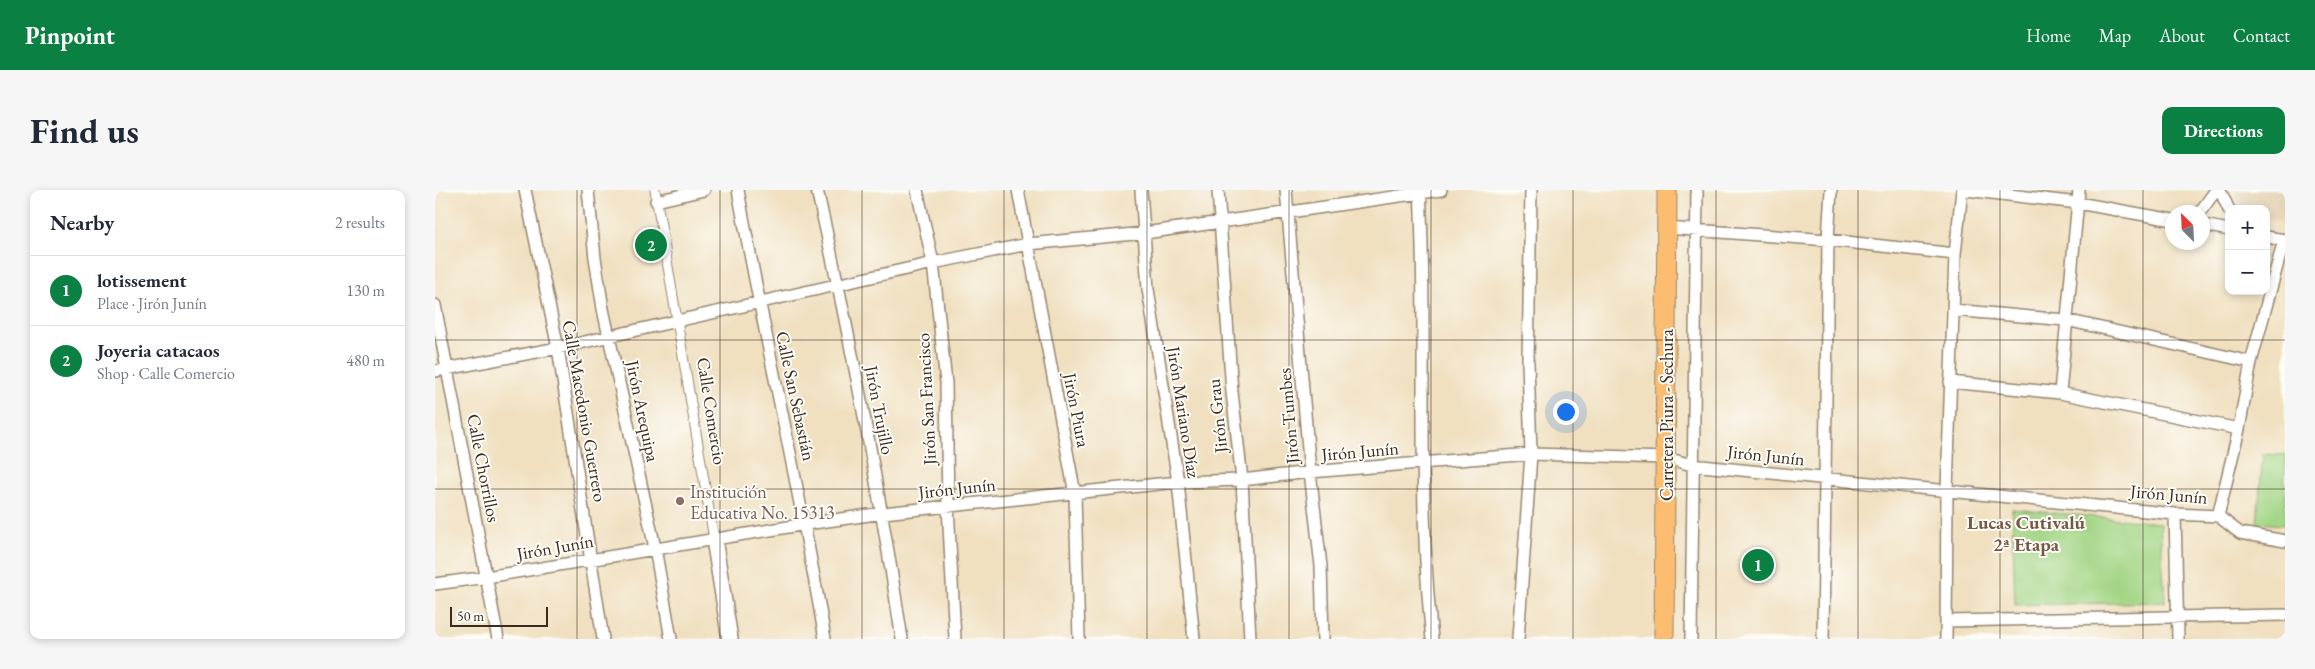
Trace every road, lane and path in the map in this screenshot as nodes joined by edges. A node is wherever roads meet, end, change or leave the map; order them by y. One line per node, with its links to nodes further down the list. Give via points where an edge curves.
1 (525, 190): 47 (street, Calle Macedonio Guerrero)
2 (588, 190): 46 (street, Jirón Arequipa, via 595,258)
3 (704, 190): 22 (street)
4 (738, 190): 41 (street, Calle San Sebastián)
5 (817, 190): 40 (street, Jirón Trujillo)
6 (917, 190): 39 (street, Jirón San Francisco)
7 (1018, 190): 37 (street, Jirón Piura)
8 (1141, 190): 33 (street, Jirón Mariano Díaz)
9 (1218, 190): 28 (street, Jirón Grau)
10 (1286, 190): 26 (street, Jirón Tumbes)
11 (1441, 190): 21 (street)
12 (1531, 190): 54 (street, via 1527,362)
13 (1667, 190): 30 (main road, Carretera Piura - Sechura)
14 (1697, 190): 32 (street)
15 (1831, 190): 35 (street)
16 (1962, 190): 38 (street)
17 (1966, 190): 23 (street)
18 (2079, 190): 23 (street)
19 (2216, 190): 24 (street)
20 (2220, 190): 25 (street)
21 (1421, 192): 26 (street); 56 (street)
22 (655, 195): 45 (street, Calle Comercio)
23 (2078, 203): 27 (street); 44 (street)
24 (2205, 205)
25 (2227, 205)
26 (1288, 213): 28 (street); 58 (street, Jirón Tumbes)
27 (2165, 219)
28 (1221, 223): 33 (street); 60 (street, Jirón Grau, via 1231,383)
29 (2210, 226): 31 (street)
30 (1667, 228): 32 (street); 55 (main road, Carretera Piura - Sechura)
31 (2225, 229)
32 (1697, 230): 35 (street); 57 (street)
33 (1145, 233): 37 (street); 61 (street, Jirón Mariano Díaz, via 1149,299)
34 (2270, 238): 36 (street)
35 (1829, 240): 38 (street); 59 (street)
36 (2285, 240): 48 (street)
37 (1029, 244): 39 (street); 63 (street, Jirón Piura)
38 (1955, 254): 43 (street)
39 (933, 263): 40 (street); 64 (street, Jirón San Francisco, via 946,383)
40 (838, 284): 41 (street); 65 (street, Jirón Trujillo)
41 (759, 303): 45 (street); 68 (street, Calle San Sebastián)
42 (435, 304): 49 (street, Calle Chorrillos)
43 (1953, 310): 44 (street); 51 (street)
44 (2066, 320): 48 (street); 52 (street)
45 (678, 321): 46 (street); 69 (street, Calle Comercio)
46 (609, 337): 47 (street); 71 (street, Jirón Arequipa)
47 (558, 348): 49 (street); 72 (street, Calle Macedonio Guerrero)
48 (2251, 362): 53 (street)
49 (448, 369): 50 (street); 73 (street, Calle Chorrillos)
50 (435, 371)
51 (1950, 382): 52 (street); 62 (street)
52 (2060, 393): 53 (street)
53 (2239, 429): 67 (street)
54 (1531, 454): 55 (street, Jirón Junín); 56 (street, Jirón Junín); 90 (street)
55 (1666, 458): 57 (street, Jirón Junín); 91 (main road, Carretera Piura - Sechura)
56 (1422, 463): 58 (street, Jirón Junín); 89 (street)
57 (1692, 465): 59 (street, Jirón Junín); 92 (street)
58 (1310, 472): 60 (street, Jirón Junín); 88 (street, Jirón Tumbes, via 1321,566)
59 (1825, 479): 62 (street, Jirón Junín); 93 (street)
60 (1242, 480): 61 (street, Jirón Junín); 87 (street, Jirón Grau)
61 (1178, 482): 63 (street, Jirón Junín); 86 (street, Jirón Mariano Díaz)
62 (1947, 490): 66 (street, Jirón Junín); 77 (street)
63 (1075, 494): 64 (street, Jirón Junín); 85 (street, Jirón Piura)
64 (948, 506): 65 (street, Jirón Junín); 84 (street, Jirón San Francisco)
65 (883, 513): 68 (street, Jirón Junín); 83 (street, Jirón Trujillo)
66 (2175, 514): 67 (street, Jirón Junín); 76 (street)
67 (2218, 516): 70 (street, Jirón Junín, via 2240,533)
68 (805, 524): 69 (street, Jirón Junín); 82 (street, Calle San Sebastián)
69 (714, 539): 71 (street, Jirón Junín); 81 (street, Calle Comercio)
70 (2285, 541)
71 (655, 548): 72 (street, Jirón Junín); 80 (street, Jirón Arequipa)
72 (592, 558): 73 (street, Jirón Junín); 79 (street, Calle Macedonio Guerrero)
73 (487, 577): 74 (street, Jirón Junín); 78 (street, Calle Chorrillos)
74 (435, 584)
75 (2285, 615): 76 (street)
76 (2178, 619): 77 (street); 95 (street)
77 (1946, 621): 94 (street)
78 (498, 639)
79 (603, 639)
80 (671, 639)
81 (729, 639)
82 (825, 639)
83 (901, 639)
84 (955, 639)
85 (1079, 639)
86 (1194, 639)
87 (1251, 639)
88 (1323, 639)
89 (1432, 639)
90 (1518, 639)
91 (1664, 639)
92 (1691, 639)
93 (1823, 639)
94 (1946, 639)
95 (2178, 639)

